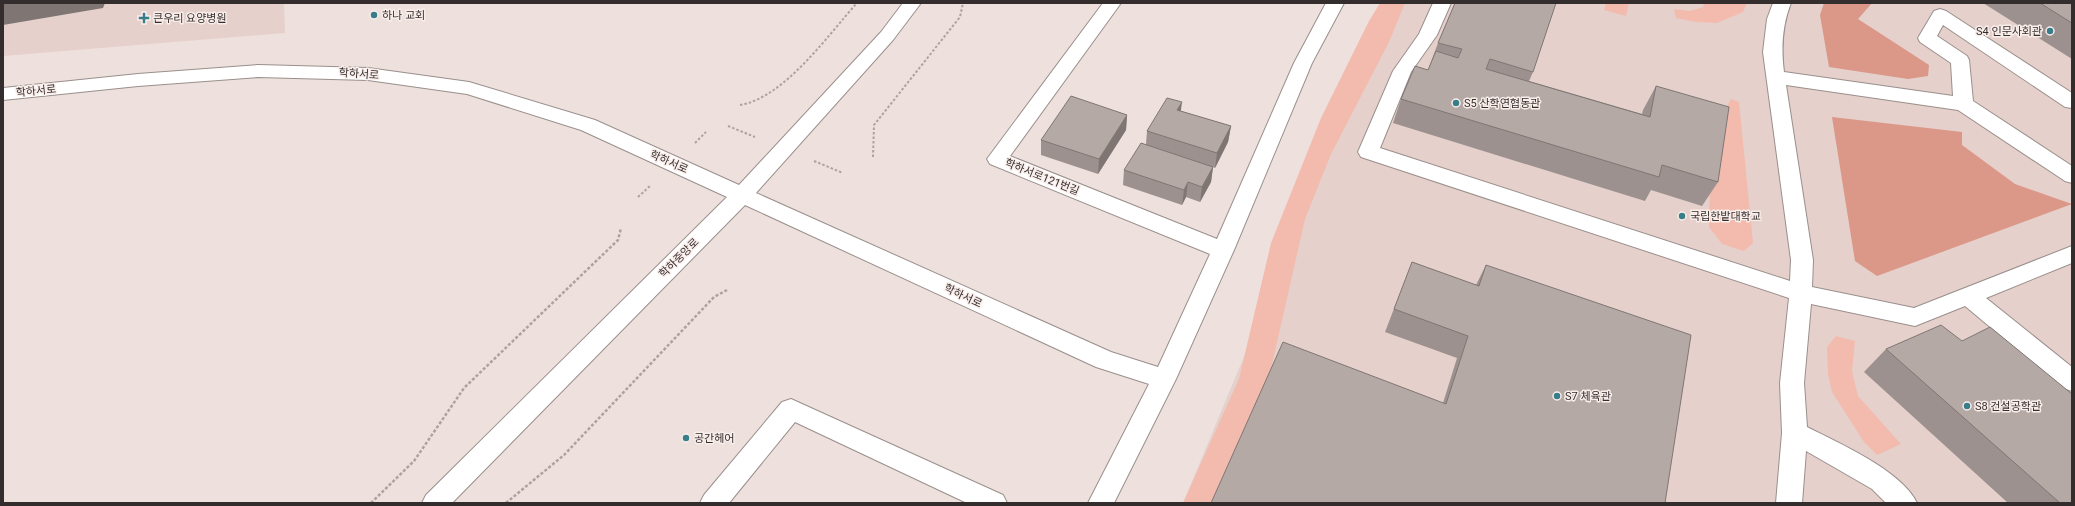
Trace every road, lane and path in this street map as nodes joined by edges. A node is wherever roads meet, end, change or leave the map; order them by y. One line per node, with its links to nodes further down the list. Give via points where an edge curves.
1 (857, 3): 13 (path, via 775,90 756,102)
2 (912, 3): 16 (street, 학하중앙로, via 887,36)
3 (964, 3): 14 (path, via 960,17 874,125)
4 (1112, 3): 18 (street, 학하서로121번길, via 997,159)
5 (1335, 3): 18 (street, via 1302,63)
6 (1442, 3): 21 (street, via 1428,34 1402,70 1368,152)
7 (1782, 3): 9 (street, via 1776,19 1772,52)
8 (1944, 9): 11 (street); 12 (street, via 1926,38 1960,60)
9 (1775, 77): 12 (street); 21 (street, via 1802,260)
10 (3, 94): 16 (street, 학하서로, via 258,70 368,74 469,88 588,125)
11 (2072, 102)
12 (1962, 104): 15 (street)
13 (740, 105)
14 (873, 157)
15 (2072, 176)
16 (742, 195): 24 (street, 학하서로, via 1104,360); 27 (street, 학하중앙로)
17 (621, 228): 26 (path, via 618,240 464,388 414,462)
18 (1223, 250): 24 (street)
19 (2072, 254): 22 (street)
20 (727, 290): 28 (path, via 714,297 564,455)
21 (1801, 293): 22 (street, via 1915,317); 25 (street, via 1792,383)
22 (1968, 296): 23 (street)
23 (2068, 373)
24 (1164, 378): 31 (street)
25 (1795, 433): 32 (street); 33 (street, via 1881,481)
26 (371, 503)
27 (435, 503)
28 (506, 503)
29 (713, 503): 30 (street, via 791,409)
30 (994, 503)
31 (1101, 503)
32 (1789, 503)
33 (1904, 503)

